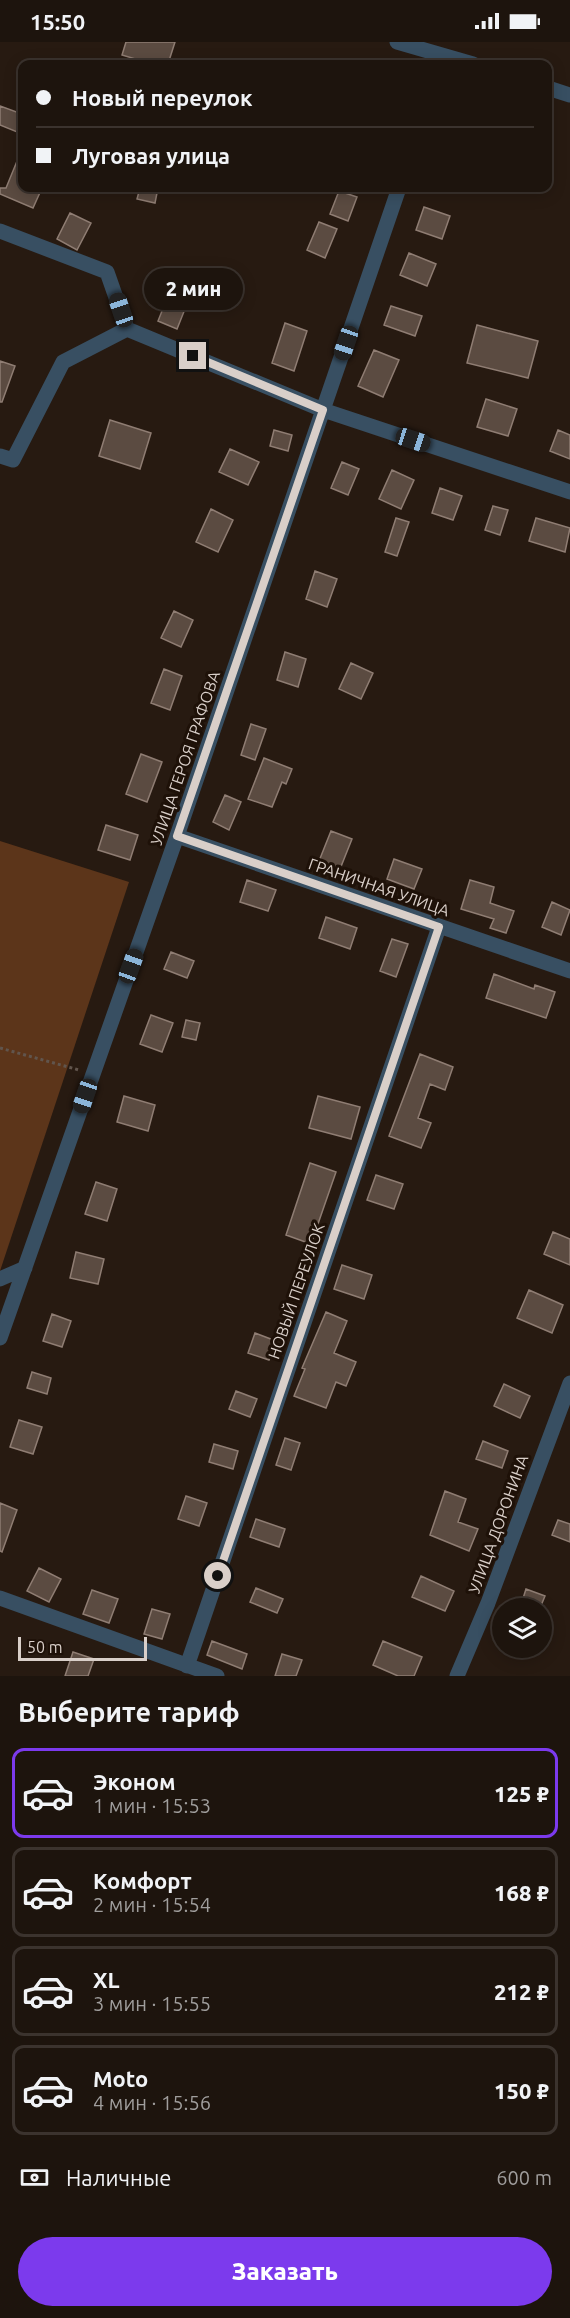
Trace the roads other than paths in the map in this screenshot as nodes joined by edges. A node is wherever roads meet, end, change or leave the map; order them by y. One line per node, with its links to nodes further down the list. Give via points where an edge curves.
1 (398, 42): 2 (street)
2 (444, 54): 3 (street)
3 (461, 60)
4 (552, 89): 5 (street)
5 (570, 95)
6 (398, 192): 9 (street, УЛИЦА ГЕРОЯ ГРАФОВА)
7 (0, 231): 8 (street, via 107,272)
8 (127, 328): 9 (street); 10 (street, via 63,363 13,460)
9 (323, 410): 11 (street); 12 (street, УЛИЦА ГЕРОЯ ГРАФОВА)
10 (0, 456)
11 (570, 492)
12 (177, 836): 13 (street, ГРАНИЧНАЯ УЛИЦА); 15 (street, УЛИЦА ГЕРОЯ ГРАФОВА)
13 (439, 927): 14 (street, ГРАНИЧНАЯ УЛИЦА); 20 (street, НОВЫЙ ПЕРЕУЛОК)
14 (570, 971)
15 (25, 1268): 16 (street); 17 (street, УЛИЦА ГЕРОЯ ГРАФОВА)
16 (0, 1279)
17 (0, 1338)
18 (570, 1383): 22 (street, УЛИЦА ДОРОНИНА)
19 (0, 1598): 20 (street)
20 (188, 1666): 21 (street)
21 (217, 1676)
22 (457, 1676)

